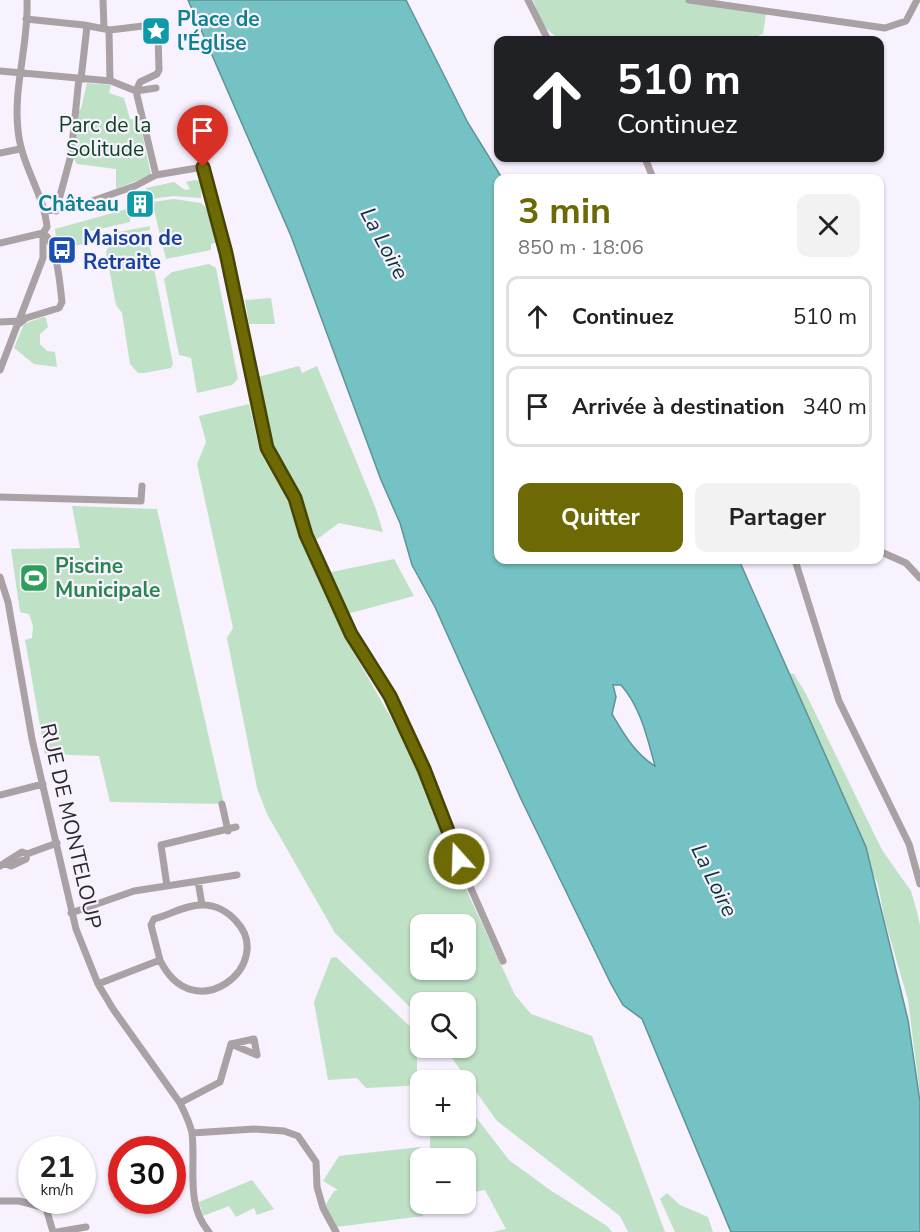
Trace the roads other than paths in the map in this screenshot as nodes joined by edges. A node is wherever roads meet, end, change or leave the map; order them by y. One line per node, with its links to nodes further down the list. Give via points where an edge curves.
1 (27, 0): 6 (street)
2 (102, 0): 8 (street)
3 (528, 0): 9 (street)
4 (689, 0): 5 (street, via 885,28 906,21)
5 (917, 0)
6 (26, 20): 7 (street); 11 (street)
7 (87, 26): 8 (street); 12 (street)
8 (108, 29): 13 (street); 15 (street, via 143,26 158,35 158,72 140,82)
9 (546, 36)
10 (0, 71): 11 (street)
11 (21, 72): 12 (street); 16 (street, via 17,126)
12 (80, 79): 13 (street); 20 (street, via 71,155)
13 (110, 81): 15 (street)
14 (156, 88): 15 (street)
15 (136, 91): 18 (street)
16 (20, 149): 17 (street); 19 (street)
17 (0, 153)
18 (156, 175): 20 (street, via 135,186); 48 (street, via 203,167 226,253 267,448 295,498 306,535 351,634 390,696 424,769)
19 (46, 211): 20 (street); 21 (street, via 47,227)
20 (56, 211)
21 (43, 233): 22 (street); 23 (street, via 43,258); 24 (street, via 53,248 62,302 59,308)
22 (0, 243)
23 (24, 308): 24 (street); 26 (street)
24 (34, 315): 26 (street)
25 (0, 322): 26 (street)
26 (19, 322): 27 (street)
27 (0, 370)
28 (142, 486): 29 (street, via 141,501)
29 (0, 497)
30 (884, 553): 33 (street, via 906,563)
31 (796, 564): 43 (street, via 839,701 909,844)
32 (0, 577): 34 (street, RUE DE MONTELOUP)
33 (920, 578)
34 (43, 784): 35 (street); 39 (street, RUE DE MONTELOUP)
35 (0, 795)
36 (222, 804): 38 (street)
37 (236, 827): 38 (street)
38 (228, 831): 44 (street, via 161,845)
39 (57, 843): 40 (street, via 27,854 26,859 10,866); 46 (street, RUE DE MONTELOUP)
40 (2, 864)
41 (237, 875): 42 (street)
42 (198, 881): 44 (street); 45 (street)
43 (920, 884)
44 (167, 886): 46 (street, via 134,891)
45 (202, 904): 47 (street, via 154,919 151,926); 47 (street, via 230,914 244,933 246,952 239,972 220,988 195,991 181,986)
46 (71, 913): 49 (street, RUE DE MONTELOUP)
47 (160, 960): 49 (street)
48 (503, 961)
49 (98, 984): 51 (street, RUE DE MONTELOUP)
50 (231, 1044): 51 (street, via 220,1082)
51 (180, 1103): 52 (street, RUE DE MONTELOUP)
52 (192, 1133): 58 (street, RUE DE MONTELOUP, via 194,1202 198,1217); 59 (street, via 254,1130 284,1131 298,1136 316,1162 323,1208)
53 (0, 1201): 54 (street)
54 (18, 1201)
55 (48, 1214): 57 (street)
56 (86, 1227): 57 (street)
57 (55, 1232)
58 (209, 1232)
59 (336, 1232)

